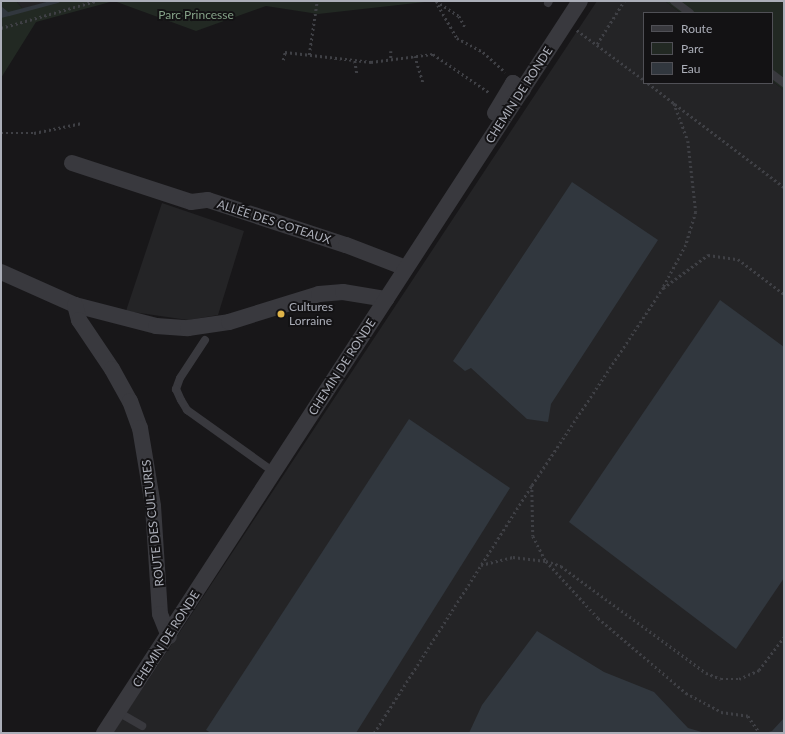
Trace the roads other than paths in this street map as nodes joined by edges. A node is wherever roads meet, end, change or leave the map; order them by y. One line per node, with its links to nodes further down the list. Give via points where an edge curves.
1 (580, 1): 6 (street, CHEMIN DE RONDE, via 565,25)
2 (674, 1): 3 (lane)
3 (689, 12)
4 (773, 75): 5 (lane)
5 (784, 83)
6 (518, 86): 7 (street, CHEMIN DE RONDE); 7 (street, via 502,101 489,122)
7 (498, 128): 9 (street, CHEMIN DE RONDE)
8 (72, 163): 9 (street, ALLÉE DES COTEAUX, via 191,202 208,200 346,245)
9 (406, 268): 11 (street, CHEMIN DE RONDE)
10 (1, 272): 12 (street)
11 (386, 299): 12 (street, via 343,292 319,294 229,322 188,328 127,320); 14 (street, CHEMIN DE RONDE)
12 (76, 305): 15 (street, ROUTE DES CULTURES, via 79,320 112,369 130,401 140,428 153,506 160,614)
13 (205, 340): 14 (lane, via 180,378 176,389 181,400 187,410)
14 (274, 472): 15 (street, CHEMIN DE RONDE)
15 (169, 636): 16 (street, CHEMIN DE RONDE)
16 (118, 712): 17 (lane); 18 (street, CHEMIN DE RONDE)
17 (142, 726)
18 (104, 733)

